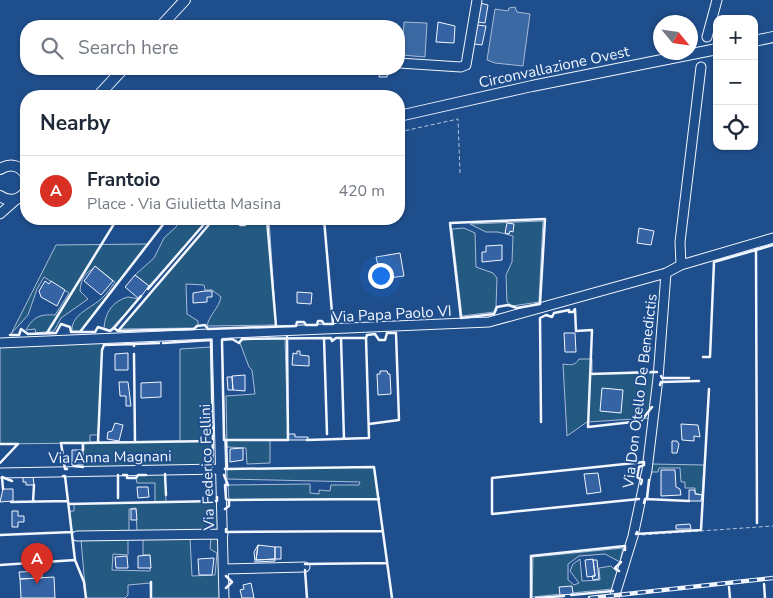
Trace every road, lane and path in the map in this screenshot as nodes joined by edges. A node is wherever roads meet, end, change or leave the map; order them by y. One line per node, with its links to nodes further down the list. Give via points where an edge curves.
1 (185, 0): 4 (main road)
2 (477, 0): 9 (street, via 466,65)
3 (718, 0): 5 (street)
4 (167, 20)
5 (707, 37)
6 (773, 37): 7 (main road)
7 (758, 40)
8 (713, 50): 13 (main road, Circonvallazione Ovest)
9 (405, 63)
10 (701, 68): 24 (street, via 680,242)
11 (117, 75): 12 (main road)
12 (104, 90)
13 (405, 115)
14 (405, 131): 18 (path, via 458,119)
15 (20, 163): 16 (main road)
16 (4, 167): 17 (main road)
17 (20, 169)
18 (460, 173)
19 (0, 196): 20 (main road, via 10,200)
20 (20, 198)
21 (20, 199): 22 (street)
22 (0, 214)
23 (773, 238): 24 (street, Via Papa Paolo VI)
24 (681, 265): 25 (street, Via Papa Paolo VI)
25 (666, 273): 26 (street, Via Papa Paolo VI, via 489,322); 33 (street, Via Don Otello De Benedictis, via 647,470)
26 (217, 335): 27 (street, Via Papa Paolo VI); 28 (street, Via Federico Fellini)
27 (0, 343)
28 (220, 469): 29 (street, Via Anna Magnani); 31 (street, Via Federico Fellini)
29 (0, 473)
30 (773, 526): 33 (path)
31 (223, 534): 32 (street); 35 (street, Via Federico Fellini)
32 (77, 536)
33 (633, 536): 37 (street, Via Don Otello De Benedictis)
34 (305, 567): 35 (street)
35 (224, 569): 36 (street, Via Federico Fellini)
36 (224, 598)
37 (614, 598)

